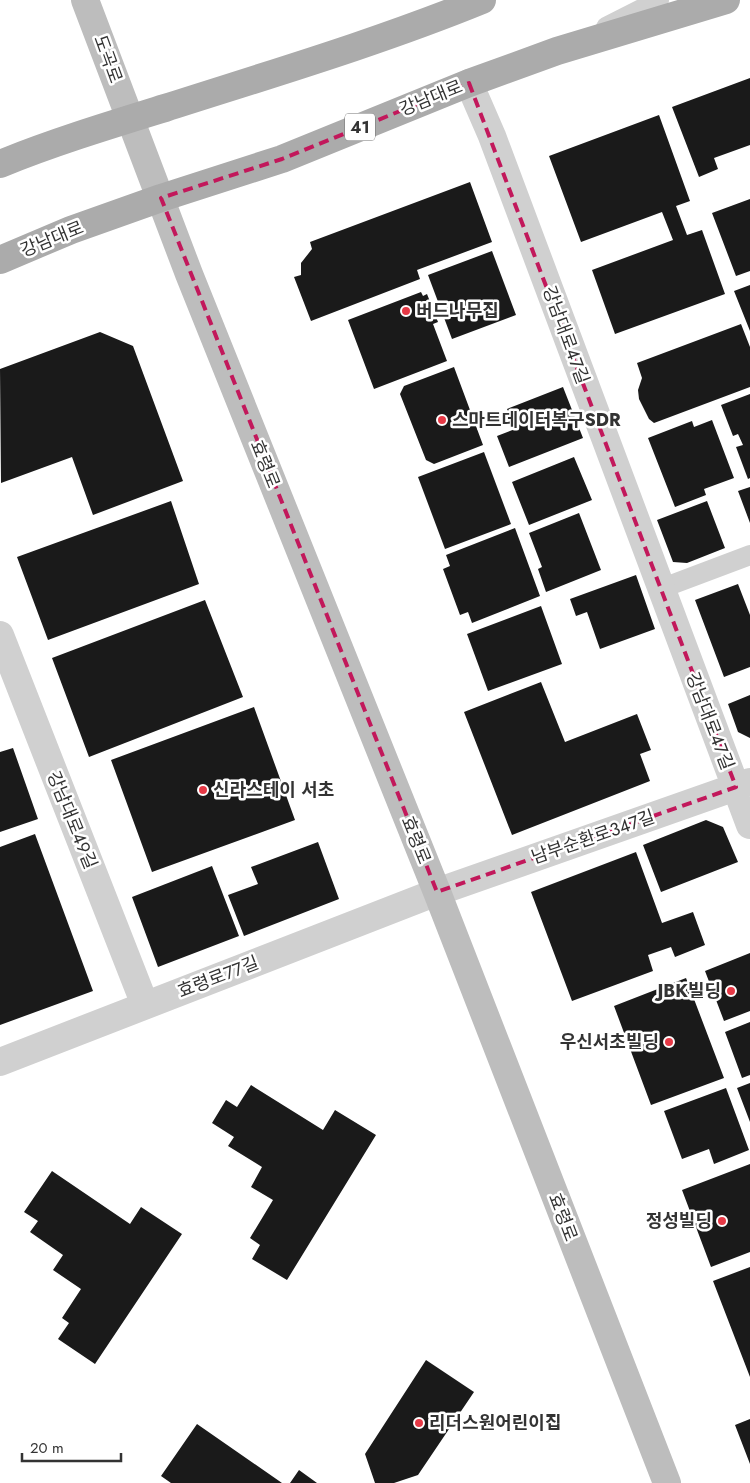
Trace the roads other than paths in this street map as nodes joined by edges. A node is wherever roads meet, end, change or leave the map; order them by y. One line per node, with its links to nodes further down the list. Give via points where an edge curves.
1 (86, 0): 8 (main road, 도곡로)
2 (482, 0): 5 (main road)
3 (659, 0): 6 (lane)
4 (726, 0): 6 (main road, 강남대로 / 41)
5 (444, 7): 8 (main road)
6 (557, 51): 7 (main road, 강남대로 / 41)
7 (469, 82): 10 (main road, 강남대로 / 41, via 282,159); 13 (street, 강남대로47길)
8 (130, 119): 9 (main road); 10 (main road, 도곡로)
9 (0, 164)
10 (161, 198): 11 (main road, 강남대로 / 41); 18 (main road, 효령로)
11 (0, 260)
12 (750, 555): 13 (lane)
13 (660, 589): 16 (street, 강남대로47길)
14 (0, 635): 15 (street, 강남대로49길)
15 (8, 681): 19 (street, 강남대로49길)
16 (743, 784): 17 (street, 강남대로47길); 18 (street, 남부순환로347길)
17 (750, 825)
18 (436, 892): 19 (street, 효령로77길); 21 (main road, 효령로)
19 (145, 1005): 20 (street, 효령로77길)
20 (0, 1062)
21 (667, 1483)

